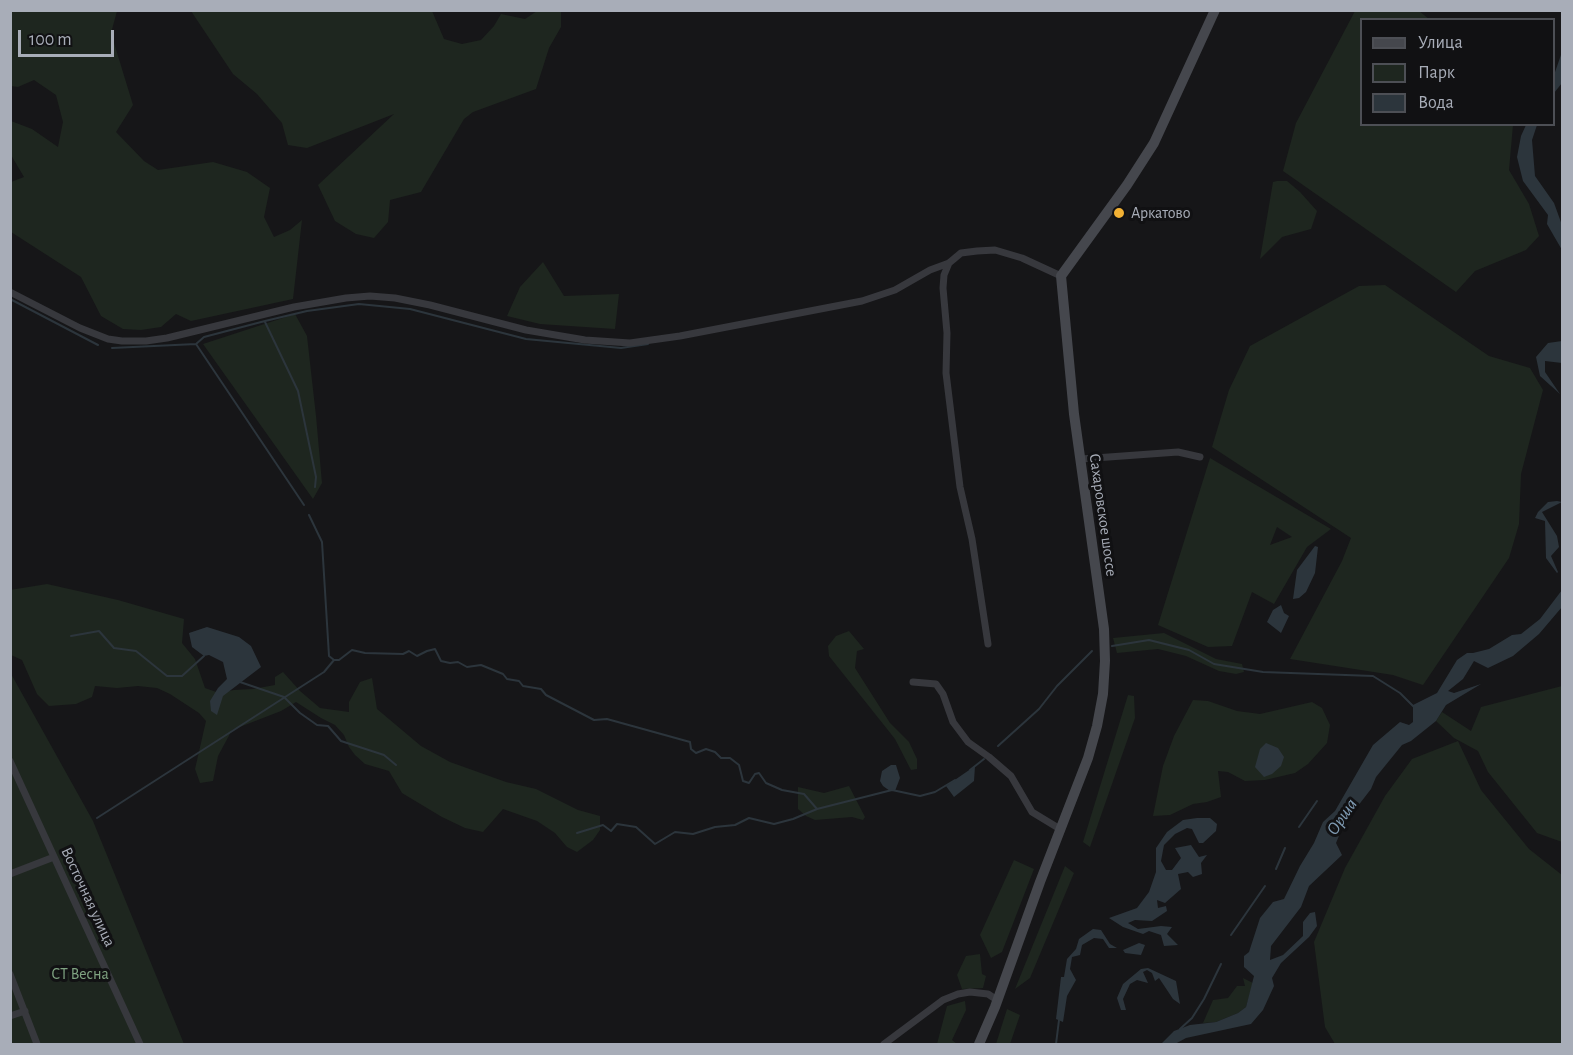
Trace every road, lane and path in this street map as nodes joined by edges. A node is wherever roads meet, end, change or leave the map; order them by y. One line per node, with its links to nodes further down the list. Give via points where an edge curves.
1 (1215, 10): 3 (main road, via 1154,142)
2 (949, 263): 3 (street, via 961,254 995,250); 4 (street, via 862,301 630,343 526,330 430,305 370,296 294,307 167,338 122,341 80,328); 7 (street, via 944,275 946,373 960,487)
3 (1062, 276): 6 (main road, Сахаровское шоссе)
4 (10, 292)
5 (1200, 457): 6 (street, via 1178,452)
6 (1081, 459): 10 (main road, Сахаровское шоссе, via 1103,621 1105,672 1094,737)
7 (988, 644)
8 (913, 682): 10 (street, via 936,684 952,722 968,742 1011,776 1032,812)
9 (10, 761): 11 (street, Восточная улица)
10 (1060, 829): 14 (main road, Сахаровское шоссе)
11 (54, 857): 12 (street); 18 (street, Восточная улица)
12 (10, 874)
13 (10, 974): 15 (street)
14 (997, 1000): 19 (street, via 988,994 958,994 943,1000); 20 (main road, Сахаровское шоссе)
15 (25, 1011): 16 (street); 17 (street)
16 (10, 1016)
17 (37, 1044)
18 (140, 1044)
19 (884, 1044)
20 (979, 1044)

